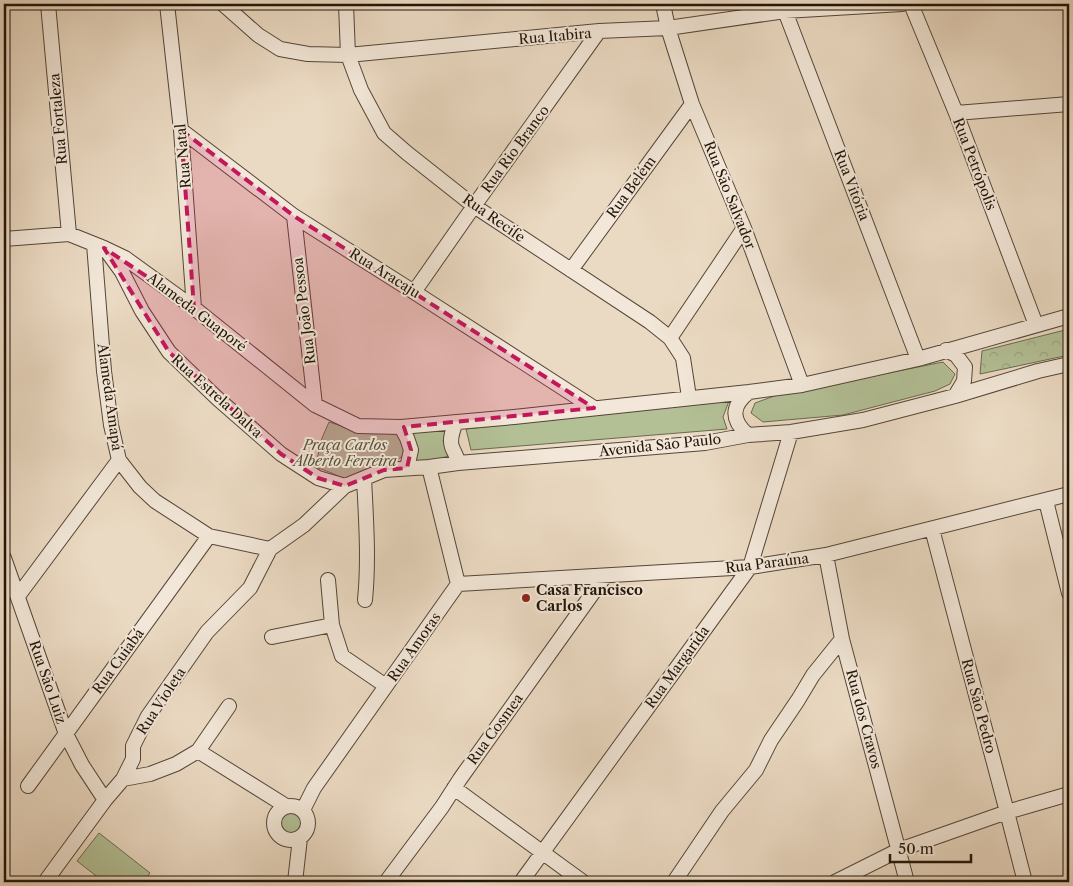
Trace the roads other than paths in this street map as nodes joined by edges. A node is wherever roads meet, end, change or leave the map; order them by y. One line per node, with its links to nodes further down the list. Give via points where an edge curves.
1 (48, 4): 19 (street, Rua Fortaleza)
2 (167, 4): 15 (street, Rua Natal)
3 (223, 4): 11 (street, Rua Itabira, via 258,35 280,49 308,54)
4 (346, 4): 11 (street, Rua Recife)
5 (663, 4): 9 (street, Rua São Salvador)
6 (902, 4): 8 (street, Rua Itabira)
7 (911, 4): 14 (street, Rua Petrópolis)
8 (785, 11): 9 (street, Rua Itabira); 29 (street, Rua Vitória)
9 (668, 28): 10 (street, Rua Itabira); 12 (street, Rua São Salvador)
10 (599, 31): 11 (street, Rua Itabira); 16 (street, Rua Rio Branco)
11 (348, 55): 16 (street, Rua Recife, via 361,90 384,133)
12 (692, 104): 18 (street, Rua São Salvador); 22 (street, Rua Belém)
13 (1069, 104): 14 (street)
14 (956, 113): 26 (street, Rua Petrópolis)
15 (181, 130): 17 (street, Rua Aracaju); 24 (street, Rua Natal)
16 (474, 206): 22 (street, Rua Recife); 23 (street, Rua Rio Branco)
17 (294, 216): 23 (street, Rua Aracaju); 35 (street, Rua João Pessoa)
18 (744, 228): 27 (street); 31 (street, Rua São Salvador)
19 (69, 234): 20 (street); 21 (street, Alameda Guaporé)
20 (4, 239)
21 (99, 246): 24 (street, Alameda Guaporé, via 125,258); 41 (street, Alameda Amapá, via 104,371); 46 (street, Rua Estrela Dalva, via 122,272 142,311 169,352 281,454 318,478)
22 (571, 270): 27 (street, Rua Recife)
23 (414, 292): 36 (street, Rua Aracaju)
24 (194, 308): 35 (street, Alameda Guaporé)
25 (1069, 316): 26 (street)
26 (1036, 325): 28 (street)
27 (670, 338): 34 (street, Rua Recife, via 683,358)
28 (946, 350): 29 (street); 33 (street, via 956,355 965,367 964,381)
29 (918, 359): 31 (street)
30 (1069, 364): 33 (street, Avenida São Paulo)
31 (802, 385): 32 (street)
32 (749, 392): 34 (street); 40 (street, via 740,398 736,408 740,428)
33 (955, 396): 39 (street, Avenida São Paulo, via 863,420)
34 (689, 398): 36 (street)
35 (315, 405): 38 (street, via 358,426)
36 (594, 408): 37 (street)
37 (456, 422): 38 (street); 42 (street, via 451,445)
38 (401, 427): 44 (street, via 411,450)
39 (791, 432): 40 (street, Avenida São Paulo); 54 (street, Rua Margarida)
40 (748, 435): 42 (street, Avenida São Paulo, via 705,443)
41 (119, 460): 50 (street, Alameda Amapá, via 155,501); 59 (street)
42 (458, 463): 43 (street, Avenida São Paulo)
43 (429, 467): 44 (street, Avenida São Paulo); 57 (street)
44 (407, 468): 45 (street, Avenida São Paulo, via 384,470)
45 (364, 478): 46 (street, Avenida São Paulo); 60 (street, via 367,536)
46 (345, 486): 51 (street, Avenida São Paulo, via 304,525)
47 (1069, 494): 48 (street, Rua Paraúna)
48 (1046, 501): 49 (street, Rua Paraúna); 58 (street)
49 (932, 529): 52 (street, Rua Paraúna); 75 (street, Rua São Pedro)
50 (208, 536): 51 (street, Alameda Amapá); 66 (street, Rua Cuiabá)
51 (270, 549): 68 (street, Rua Violeta, via 250,588 207,632 148,716 132,746 134,759)
52 (826, 555): 54 (street, Rua Paraúna); 63 (street, Rua dos Cravos)
53 (4, 558): 59 (street, Rua São Luiz)
54 (750, 567): 55 (street, Rua Paraúna); 78 (street, Rua Margarida)
55 (605, 576): 57 (street, Rua Paraúna); 70 (street, Rua Cosmea)
56 (328, 580): 61 (street)
57 (458, 584): 64 (street, Rua Amoras)
58 (1069, 593)
59 (18, 596): 66 (street, Rua São Luiz)
60 (365, 600)
61 (332, 625): 62 (street); 64 (street, via 342,656)
62 (272, 638)
63 (842, 639): 77 (street, Rua dos Cravos); 84 (street, via 813,675 771,740 756,770 722,811)
64 (386, 686): 74 (street, Rua Amoras, via 314,788)
65 (229, 706): 67 (street)
66 (66, 734): 69 (street, Rua Cuiabá); 72 (street, Rua São Luiz)
67 (198, 751): 68 (street, via 150,774); 73 (street)
68 (123, 779): 72 (street, Rua Violeta)
69 (28, 786)
70 (454, 788): 78 (street); 81 (street, Rua Cosmea)
71 (1069, 794): 75 (street)
72 (105, 800): 79 (street, Rua Violeta)
73 (286, 806): 74 (street); 76 (street, via 274,818 275,829 287,840)
74 (303, 810): 76 (street, via 308,826)
75 (1008, 812): 77 (street); 87 (street, Rua São Pedro)
76 (300, 838): 80 (street)
77 (898, 850): 85 (street); 86 (street, Rua dos Cravos)
78 (543, 852): 82 (street, Rua Margarida); 83 (street)
79 (45, 882)
80 (295, 882)
81 (386, 882)
82 (521, 882)
83 (583, 882)
84 (674, 882)
85 (835, 882)
86 (907, 882)
87 (1025, 882)

